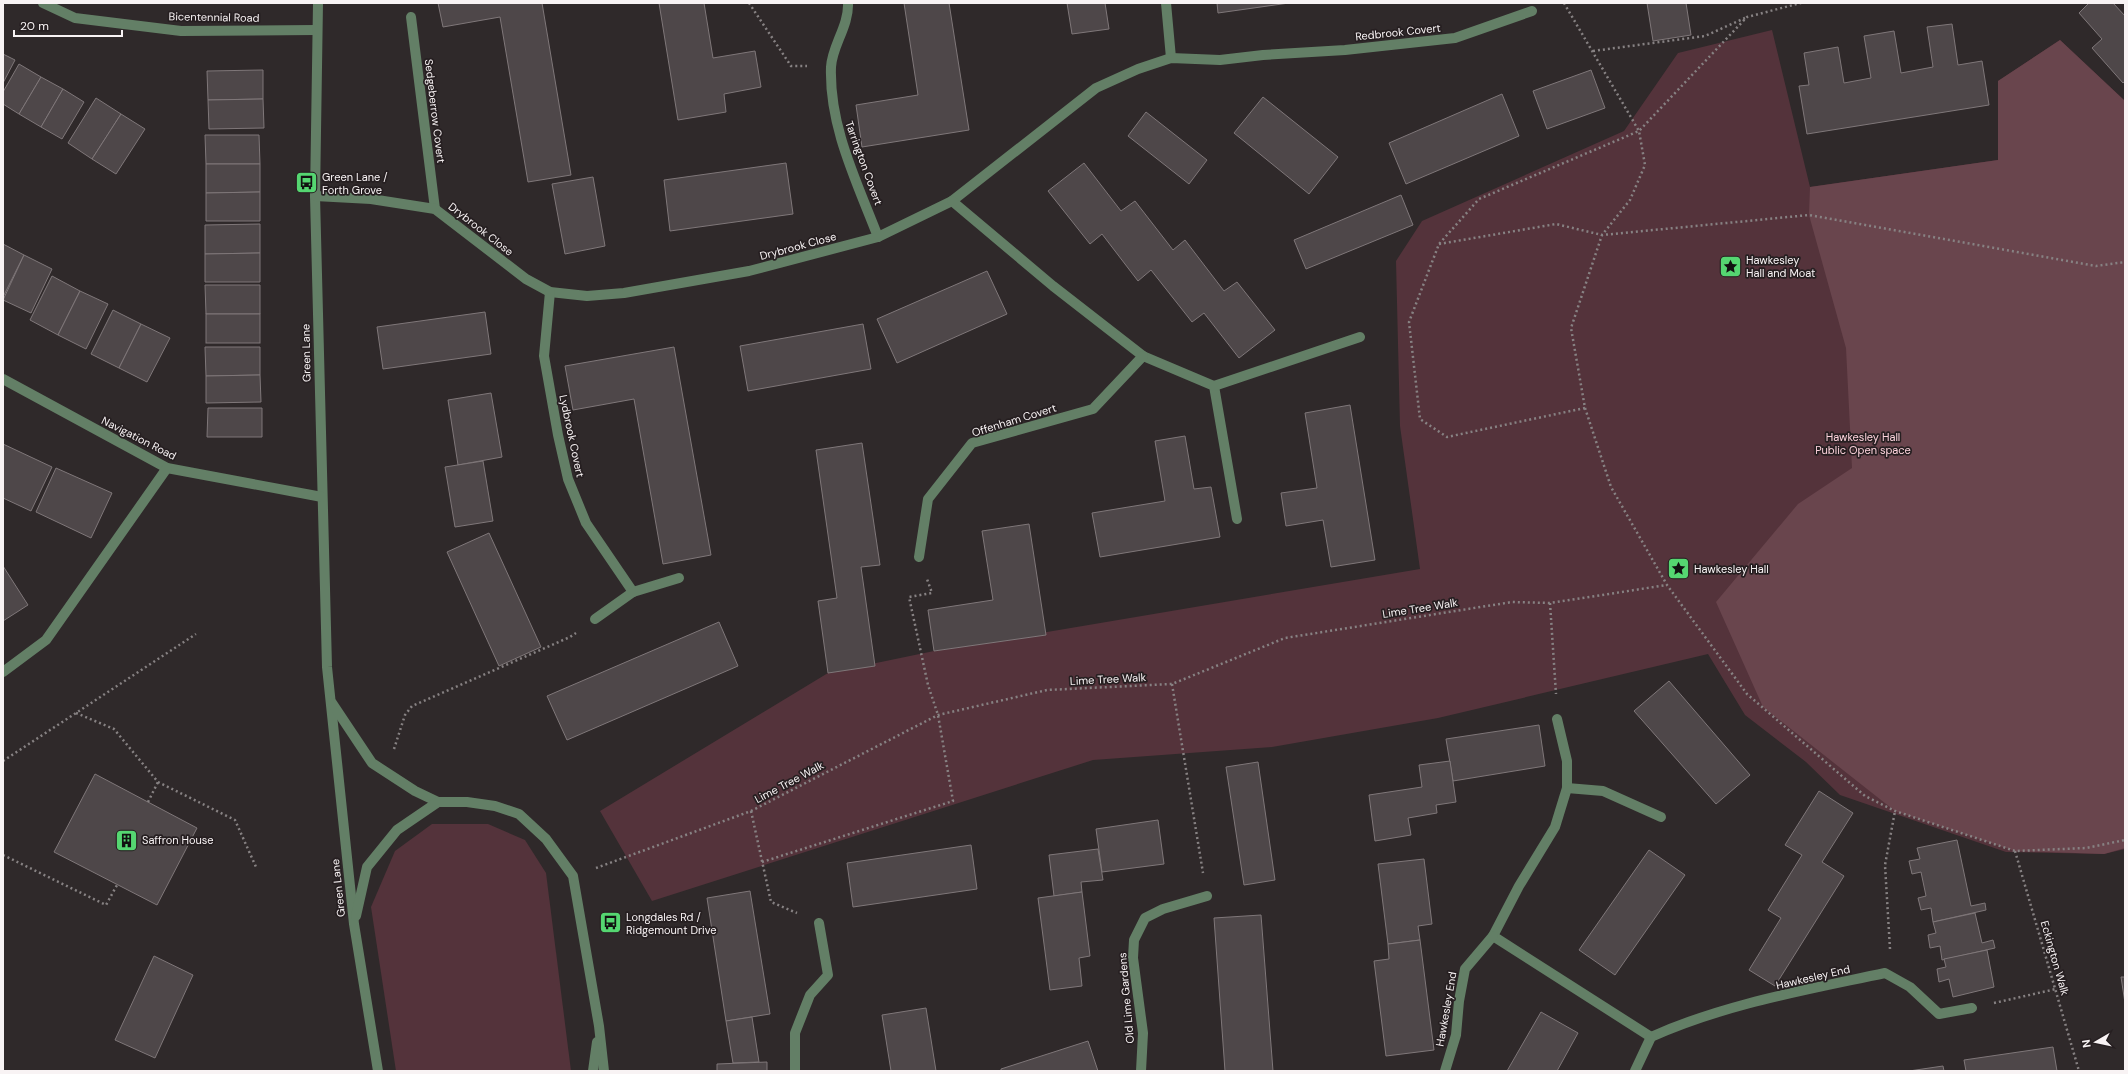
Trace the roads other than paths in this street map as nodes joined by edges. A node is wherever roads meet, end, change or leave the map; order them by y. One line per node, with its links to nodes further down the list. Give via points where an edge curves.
1 (43, 3): 7 (street, Bicentennial Road, via 75,18 181,31)
2 (318, 3): 7 (street, Green Lane)
3 (848, 3): 13 (street, Tarrington Covert, via 849,14 831,66 833,112 847,159)
4 (1166, 3): 9 (street)
5 (1532, 11): 8 (street, Redbrook Covert, via 1455,38 1345,50)
6 (411, 17): 12 (street, Sedgeberrow Covert)
7 (316, 30): 10 (street, Green Lane)
8 (1262, 55): 9 (street, Drybrook Close, via 1220,60)
9 (1171, 58): 11 (street, Drybrook Close, via 1138,69 1096,88)
10 (315, 196): 12 (street, Drybrook Close, via 371,199); 20 (street, Green Lane)
11 (952, 200): 13 (street, Drybrook Close); 16 (street, via 1053,286)
12 (436, 209): 14 (street, Drybrook Close, via 526,279)
13 (878, 237): 14 (street, Drybrook Close, via 749,272 624,293 587,296)
14 (550, 292): 24 (street, Lydbrook Covert, via 544,356 568,479 586,523)
15 (1360, 337): 18 (street)
16 (1143, 356): 18 (street); 22 (street, Offenham Covert, via 1093,409 972,443 928,499)
17 (3, 379): 19 (street, Navigation Road)
18 (1214, 386): 21 (street)
19 (167, 468): 20 (street, Navigation Road); 26 (street, via 46,640)
20 (322, 497): 27 (street, Green Lane, via 326,666)
21 (1237, 519)
22 (919, 557)
23 (679, 578): 24 (street)
24 (633, 592): 25 (street)
25 (595, 619)
26 (3, 672)
27 (331, 702): 30 (street, Green Lane, via 372,763 415,791); 34 (street, Green Lane)
28 (1557, 719): 29 (street, Hawkesley End, via 1567,761)
29 (1567, 788): 31 (street, via 1603,791); 35 (street, Hawkesley End, via 1555,827 1519,886)
30 (438, 802): 34 (street, via 397,830 367,867); 37 (street, via 467,802 495,806 519,814 546,839 573,876)
31 (1661, 817)
32 (1207, 896): 43 (street, Old Lime Gardens, via 1163,909 1145,918 1134,940 1133,958 1144,1033)
33 (819, 923): 42 (street, via 828,974 810,995 795,1033)
34 (354, 924): 39 (street, Green Lane)
35 (1493, 936): 38 (street); 44 (street, Hawkesley End, via 1465,970 1456,1035)
36 (1972, 1008): 38 (street, Hawkesley End, via 1939,1014 1910,987 1885,973 1720,1012 1681,1024)
37 (599, 1026): 40 (street); 41 (street)
38 (1651, 1037): 45 (street)
39 (378, 1071)
40 (593, 1071)
41 (604, 1071)
42 (795, 1071)
43 (1141, 1071)
44 (1445, 1071)
45 (1635, 1071)

